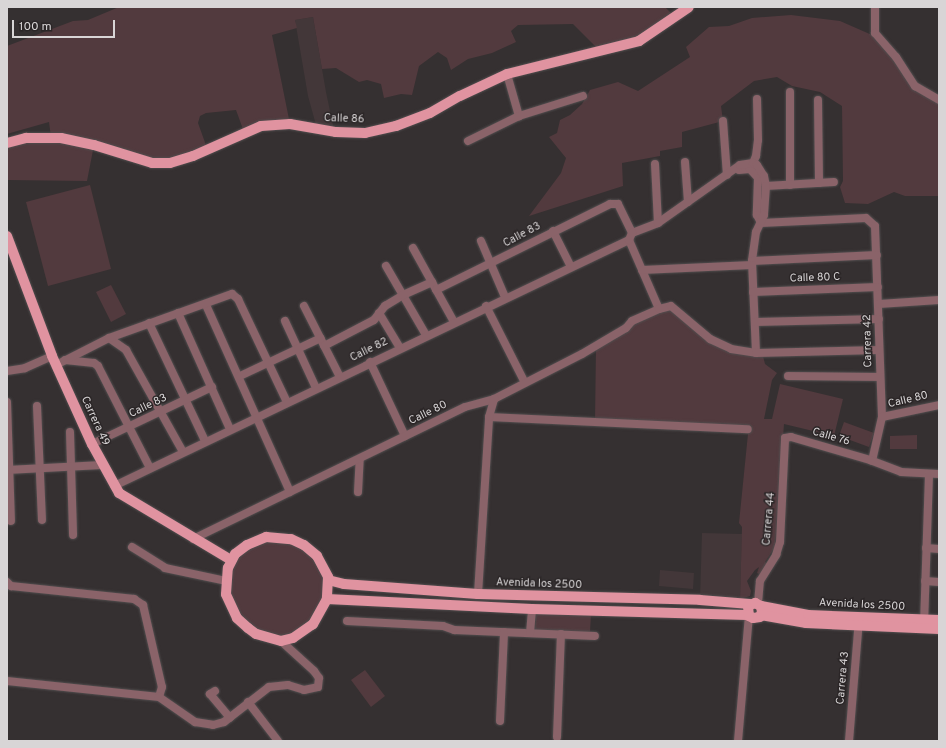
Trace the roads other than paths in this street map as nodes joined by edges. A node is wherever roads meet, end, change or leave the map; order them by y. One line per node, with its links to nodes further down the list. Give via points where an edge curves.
1 (689, 7): 3 (main road, Calle 86, via 639,41)
2 (874, 7): 8 (street, via 875,33 896,57 915,86)
3 (507, 74): 9 (street); 12 (main road, Calle 86, via 430,113 396,126 358,132 336,132 290,124 261,126 193,156 170,163 148,162 94,145 61,138 26,138)
4 (790, 92): 19 (street)
5 (583, 96): 9 (street)
6 (757, 99): 14 (street, via 758,140)
7 (818, 100): 18 (street)
8 (939, 100)
9 (520, 116): 11 (street)
10 (723, 121): 16 (street)
11 (468, 141)
12 (7, 143)
13 (685, 162): 21 (street)
14 (753, 163): 16 (street, Calle 82, via 740,165); 20 (street, via 761,169)
15 (655, 164): 22 (street)
16 (729, 174): 21 (street, Calle 82); 23 (street, via 745,168 756,174 759,186 757,214)
17 (834, 182): 18 (street)
18 (819, 183): 19 (street)
19 (790, 185): 20 (street)
20 (766, 186): 23 (street)
21 (688, 202): 22 (street, Calle 82)
22 (658, 223): 26 (street, Calle 82)
23 (761, 223): 29 (street, Carrera 42, via 866,218 875,226); 30 (street, via 756,232)
24 (553, 231): 26 (street, Calle 83, via 610,204 618,204); 31 (street, Calle 83); 33 (street)
25 (7, 236): 61 (main road, Carrera 49)
26 (630, 236): 33 (street, Calle 82); 34 (street)
27 (481, 240): 31 (street)
28 (413, 248): 35 (street)
29 (877, 255): 30 (street); 36 (street, Carrera 42)
30 (752, 263): 34 (street); 38 (street)
31 (491, 264): 37 (street, Calle 83); 40 (street)
32 (386, 266): 39 (street)
33 (571, 267): 40 (street, Calle 82)
34 (642, 270): 46 (street)
35 (432, 282): 37 (street); 39 (street)
36 (878, 287): 38 (street, Calle 80 C); 43 (street, Carrera 42)
37 (436, 290): 51 (street)
38 (753, 292): 52 (street)
39 (403, 295): 48 (street); 54 (street)
40 (505, 297): 45 (street, Calle 82)
41 (939, 300): 43 (street)
42 (206, 304): 47 (street); 63 (street, via 232,294); 67 (street)
43 (879, 304): 49 (street, Carrera 42)
44 (304, 306): 56 (street)
45 (486, 306): 51 (street, Calle 82); 71 (street)
46 (659, 309): 60 (street, Calle 80, via 671,306 699,331 720,345); 71 (street, Calle 80, via 632,321 626,328 582,354)
47 (178, 313): 53 (street); 72 (street)
48 (380, 313): 56 (street, via 374,320); 57 (street)
49 (879, 319): 52 (street); 59 (street, Carrera 42)
50 (285, 321): 58 (street)
51 (454, 322): 54 (street, Calle 82)
52 (755, 322): 60 (street)
53 (149, 323): 55 (street); 75 (street)
54 (426, 335): 57 (street, Calle 82)
55 (109, 338): 62 (street); 80 (street, via 126,350)
56 (322, 342): 58 (street); 68 (street)
57 (400, 348): 64 (street, Calle 82)
58 (298, 349): 63 (street); 73 (street)
59 (879, 350): 60 (street); 70 (street, Carrera 42)
60 (756, 353)
61 (52, 356): 65 (main road, Carrera 49); 66 (street, via 25,368)
62 (65, 360): 65 (street); 84 (street, via 94,363 98,366)
63 (269, 362): 67 (street); 77 (street)
64 (370, 362): 68 (street, Calle 82); 88 (street)
65 (56, 365): 91 (main road, Carrera 49)
66 (7, 371)
67 (240, 376): 81 (street)
68 (340, 376): 73 (street, Calle 82)
69 (788, 376): 70 (street)
70 (880, 377): 83 (street, Carrera 42)
71 (525, 383): 74 (street, Calle 80)
72 (212, 387): 75 (street, Calle 83); 85 (street)
73 (316, 388): 77 (street, Calle 82)
74 (494, 399): 82 (street); 88 (street, Calle 80, via 466,407)
75 (187, 400): 80 (street, Calle 83); 90 (street)
76 (7, 402): 99 (street)
77 (288, 402): 81 (street, Calle 82)
78 (939, 405): 83 (street, Calle 80)
79 (37, 406): 97 (street)
80 (161, 412): 84 (street, Calle 83); 92 (street)
81 (258, 416): 85 (street, Calle 82); 103 (street)
82 (488, 417): 86 (street); 118 (street)
83 (882, 418): 94 (street, Carrera 42)
84 (129, 428): 91 (street, Calle 83); 98 (street)
85 (230, 429): 90 (street, Calle 82)
86 (748, 429)
87 (70, 432): 96 (street)
88 (405, 436): 93 (street, Calle 80)
89 (785, 438): 94 (street, Calle 76, via 791,437); 120 (street, Carrera 44, via 780,542 776,555 760,581)
90 (205, 441): 92 (street, Calle 82)
91 (92, 444): 95 (main road, Carrera 49)
92 (183, 452): 98 (street, Calle 82)
93 (360, 459): 103 (street, Calle 80); 104 (street)
94 (871, 460): 100 (street, Calle 76, via 901,472)
95 (102, 465): 96 (street); 102 (main road, Carrera 49)
96 (72, 466): 97 (street); 107 (street)
97 (40, 468): 99 (street); 105 (street)
98 (150, 468): 102 (street, Calle 82)
99 (8, 470): 106 (street)
100 (929, 474): 101 (street, Calle 76); 110 (street)
101 (939, 474)
102 (114, 486): 108 (main road, Carrera 49, via 119,493)
103 (290, 492): 108 (street, Calle 80)
104 (358, 492)
105 (42, 520)
106 (11, 521)
107 (73, 535)
108 (193, 539): 112 (main road, Carrera 49)
109 (132, 547): 114 (street, via 165,568)
110 (926, 548): 111 (street); 115 (street)
111 (939, 549)
112 (231, 560): 113 (main road, via 235,554 257,540 274,537 291,539 304,545 317,556); 114 (main road)
113 (328, 580): 118 (main road, Avenida los 2500, via 344,584); 119 (main road)
114 (226, 581): 132 (main road, via 226,594 237,618 256,634)
115 (925, 581): 117 (street); 126 (street)
116 (7, 582): 135 (street, via 11,586 134,599 142,604 162,687)
117 (939, 582)
118 (478, 594): 120 (main road, Avenida los 2500, via 700,600)
119 (327, 599): 121 (main road); 132 (main road, via 313,624 299,635)
120 (757, 605): 122 (main road, via 747,609); 125 (main road, Avenida los 2500, via 806,623)
121 (532, 609): 122 (main road); 129 (street)
122 (748, 615): 141 (street)
123 (939, 620): 126 (main road, Avenida los 2500)
124 (347, 621): 128 (street)
125 (859, 622): 126 (main road, Avenida los 2500); 142 (street, Carrera 43)
126 (924, 624): 127 (main road, Avenida los 2500)
127 (939, 629)
128 (504, 632): 129 (street); 138 (street)
129 (530, 633): 130 (street)
130 (561, 634): 131 (street); 139 (street)
131 (595, 636)
132 (282, 641): 136 (street, via 314,671 319,678 318,687 304,690 278,684 260,691)
133 (7, 681): 135 (street)
134 (215, 691): 137 (street, via 210,694)
135 (159, 697): 137 (street, via 203,725 224,722)
136 (248, 702): 137 (street); 140 (street)
137 (230, 718)
138 (500, 721)
139 (557, 737)
140 (278, 741)
141 (738, 741)
142 (849, 741)

